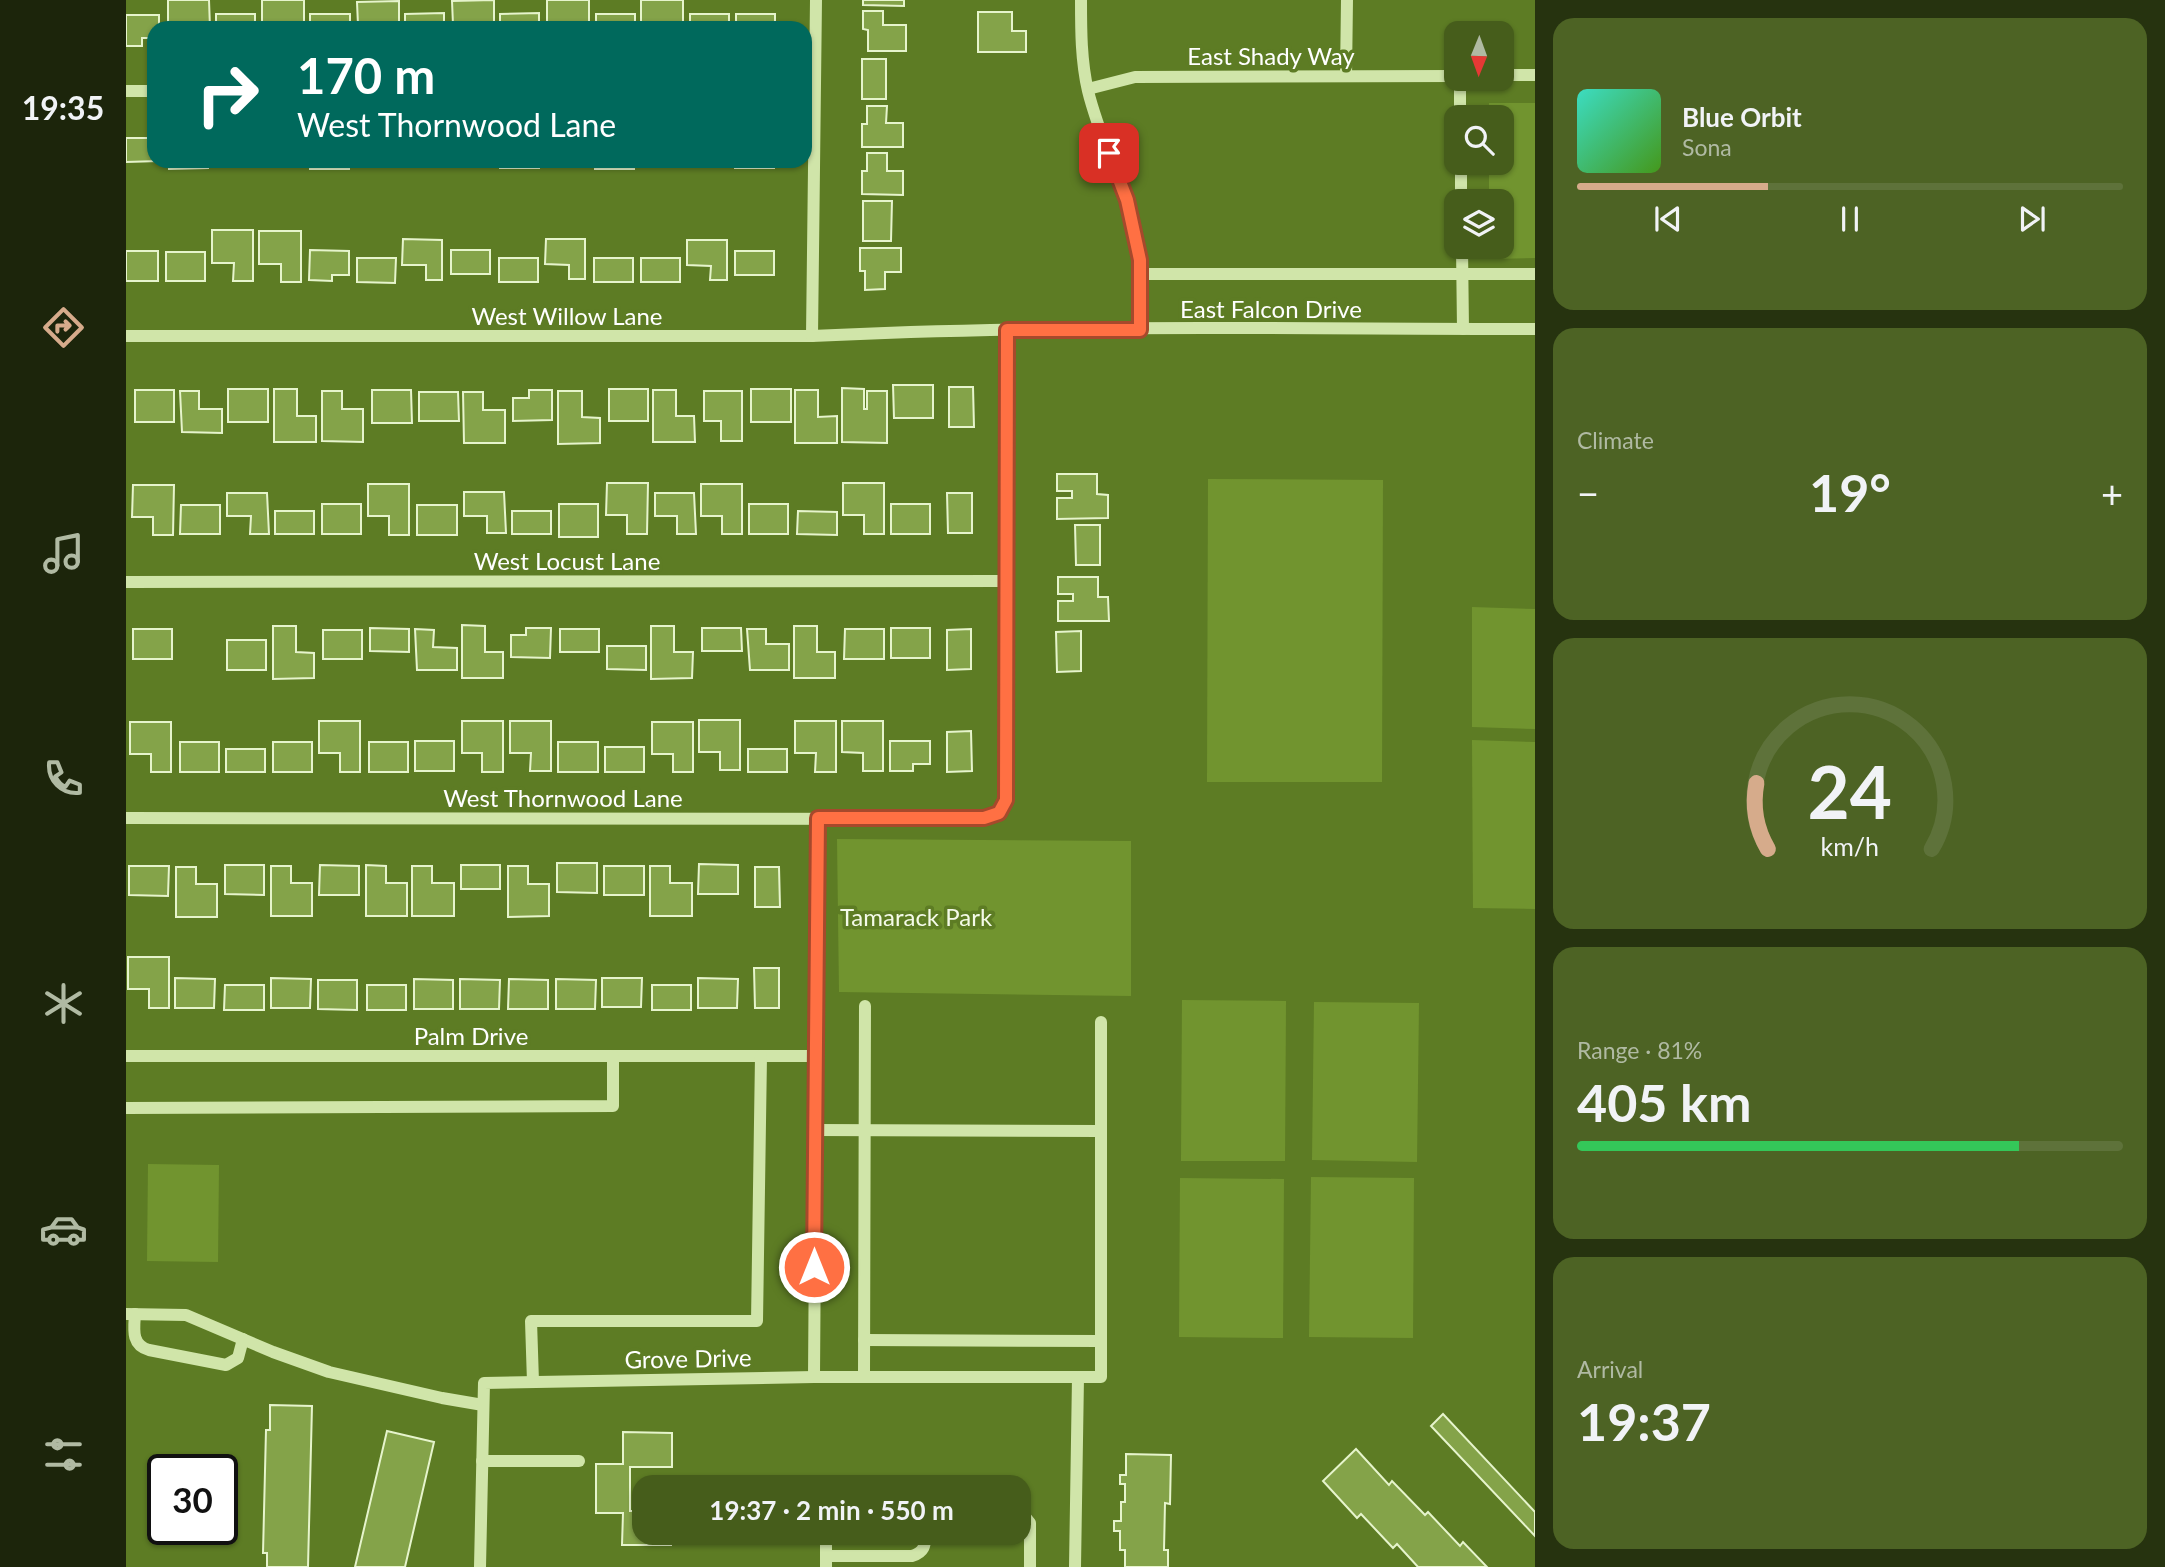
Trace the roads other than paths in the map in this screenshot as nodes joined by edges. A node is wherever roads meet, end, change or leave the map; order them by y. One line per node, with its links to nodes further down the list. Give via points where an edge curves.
1 (816, 0): 4 (street)
2 (1081, 0): 9 (street)
3 (1347, 0): 7 (street)
4 (812, 61)
5 (1514, 75): 6 (street)
6 (1535, 75)
7 (1346, 76): 8 (street, East Shady Way); 9 (street, East Shady Way, via 1135,77)
8 (1444, 77)
9 (1088, 89): 15 (street, via 1127,200)
10 (126, 91): 11 (street)
11 (147, 91)
12 (811, 168): 22 (street)
13 (1462, 259): 14 (street)
14 (1462, 273): 15 (street); 16 (street); 17 (street)
15 (1140, 274): 20 (street)
16 (1535, 274)
17 (1463, 329): 18 (street, East Falcon Drive); 20 (street, East Falcon Drive)
18 (1535, 329)
19 (1007, 330): 20 (street, East Falcon Drive); 22 (street, West Willow Lane); 23 (street)
20 (1140, 330)
21 (126, 336): 22 (street, West Willow Lane)
22 (813, 336)
23 (1008, 581): 24 (street, West Locust Lane); 26 (street, West Thornwood Lane, via 1007,790 999,813 969,819)
24 (126, 582)
25 (126, 818): 26 (street, West Thornwood Lane)
26 (818, 818): 32 (street)
27 (865, 1006): 35 (street)
28 (1101, 1022): 36 (street)
29 (126, 1056): 30 (street, Palm Drive)
30 (613, 1056): 31 (street, Palm Drive); 33 (street, via 613,1106)
31 (761, 1056): 32 (street, Palm Drive); 44 (street, via 757,1321 531,1321)
32 (816, 1056): 34 (street)
33 (126, 1108)
34 (815, 1130): 35 (street); 41 (street)
35 (864, 1130): 36 (street); 39 (street)
36 (1101, 1131): 40 (street)
37 (130, 1314): 38 (street, via 186,1315); 38 (street, via 134,1337 149,1350 226,1366 238,1358)
38 (243, 1339): 45 (street, via 330,1372)
39 (864, 1340): 40 (street); 42 (street)
40 (1101, 1341): 43 (street, via 1101,1377)
41 (814, 1377): 42 (street, Grove Drive); 44 (street, Grove Drive)
42 (864, 1377): 43 (street, Grove Drive)
43 (1078, 1377): 53 (street)
44 (533, 1381): 45 (street, Grove Drive, via 484,1383)
45 (483, 1405): 46 (street)
46 (482, 1461): 47 (street); 51 (street)
47 (579, 1461)
48 (925, 1545): 50 (street, via 912,1556)
49 (1030, 1545): 52 (street)
50 (826, 1562)
51 (481, 1567)
52 (1030, 1567)
53 (1075, 1567)

